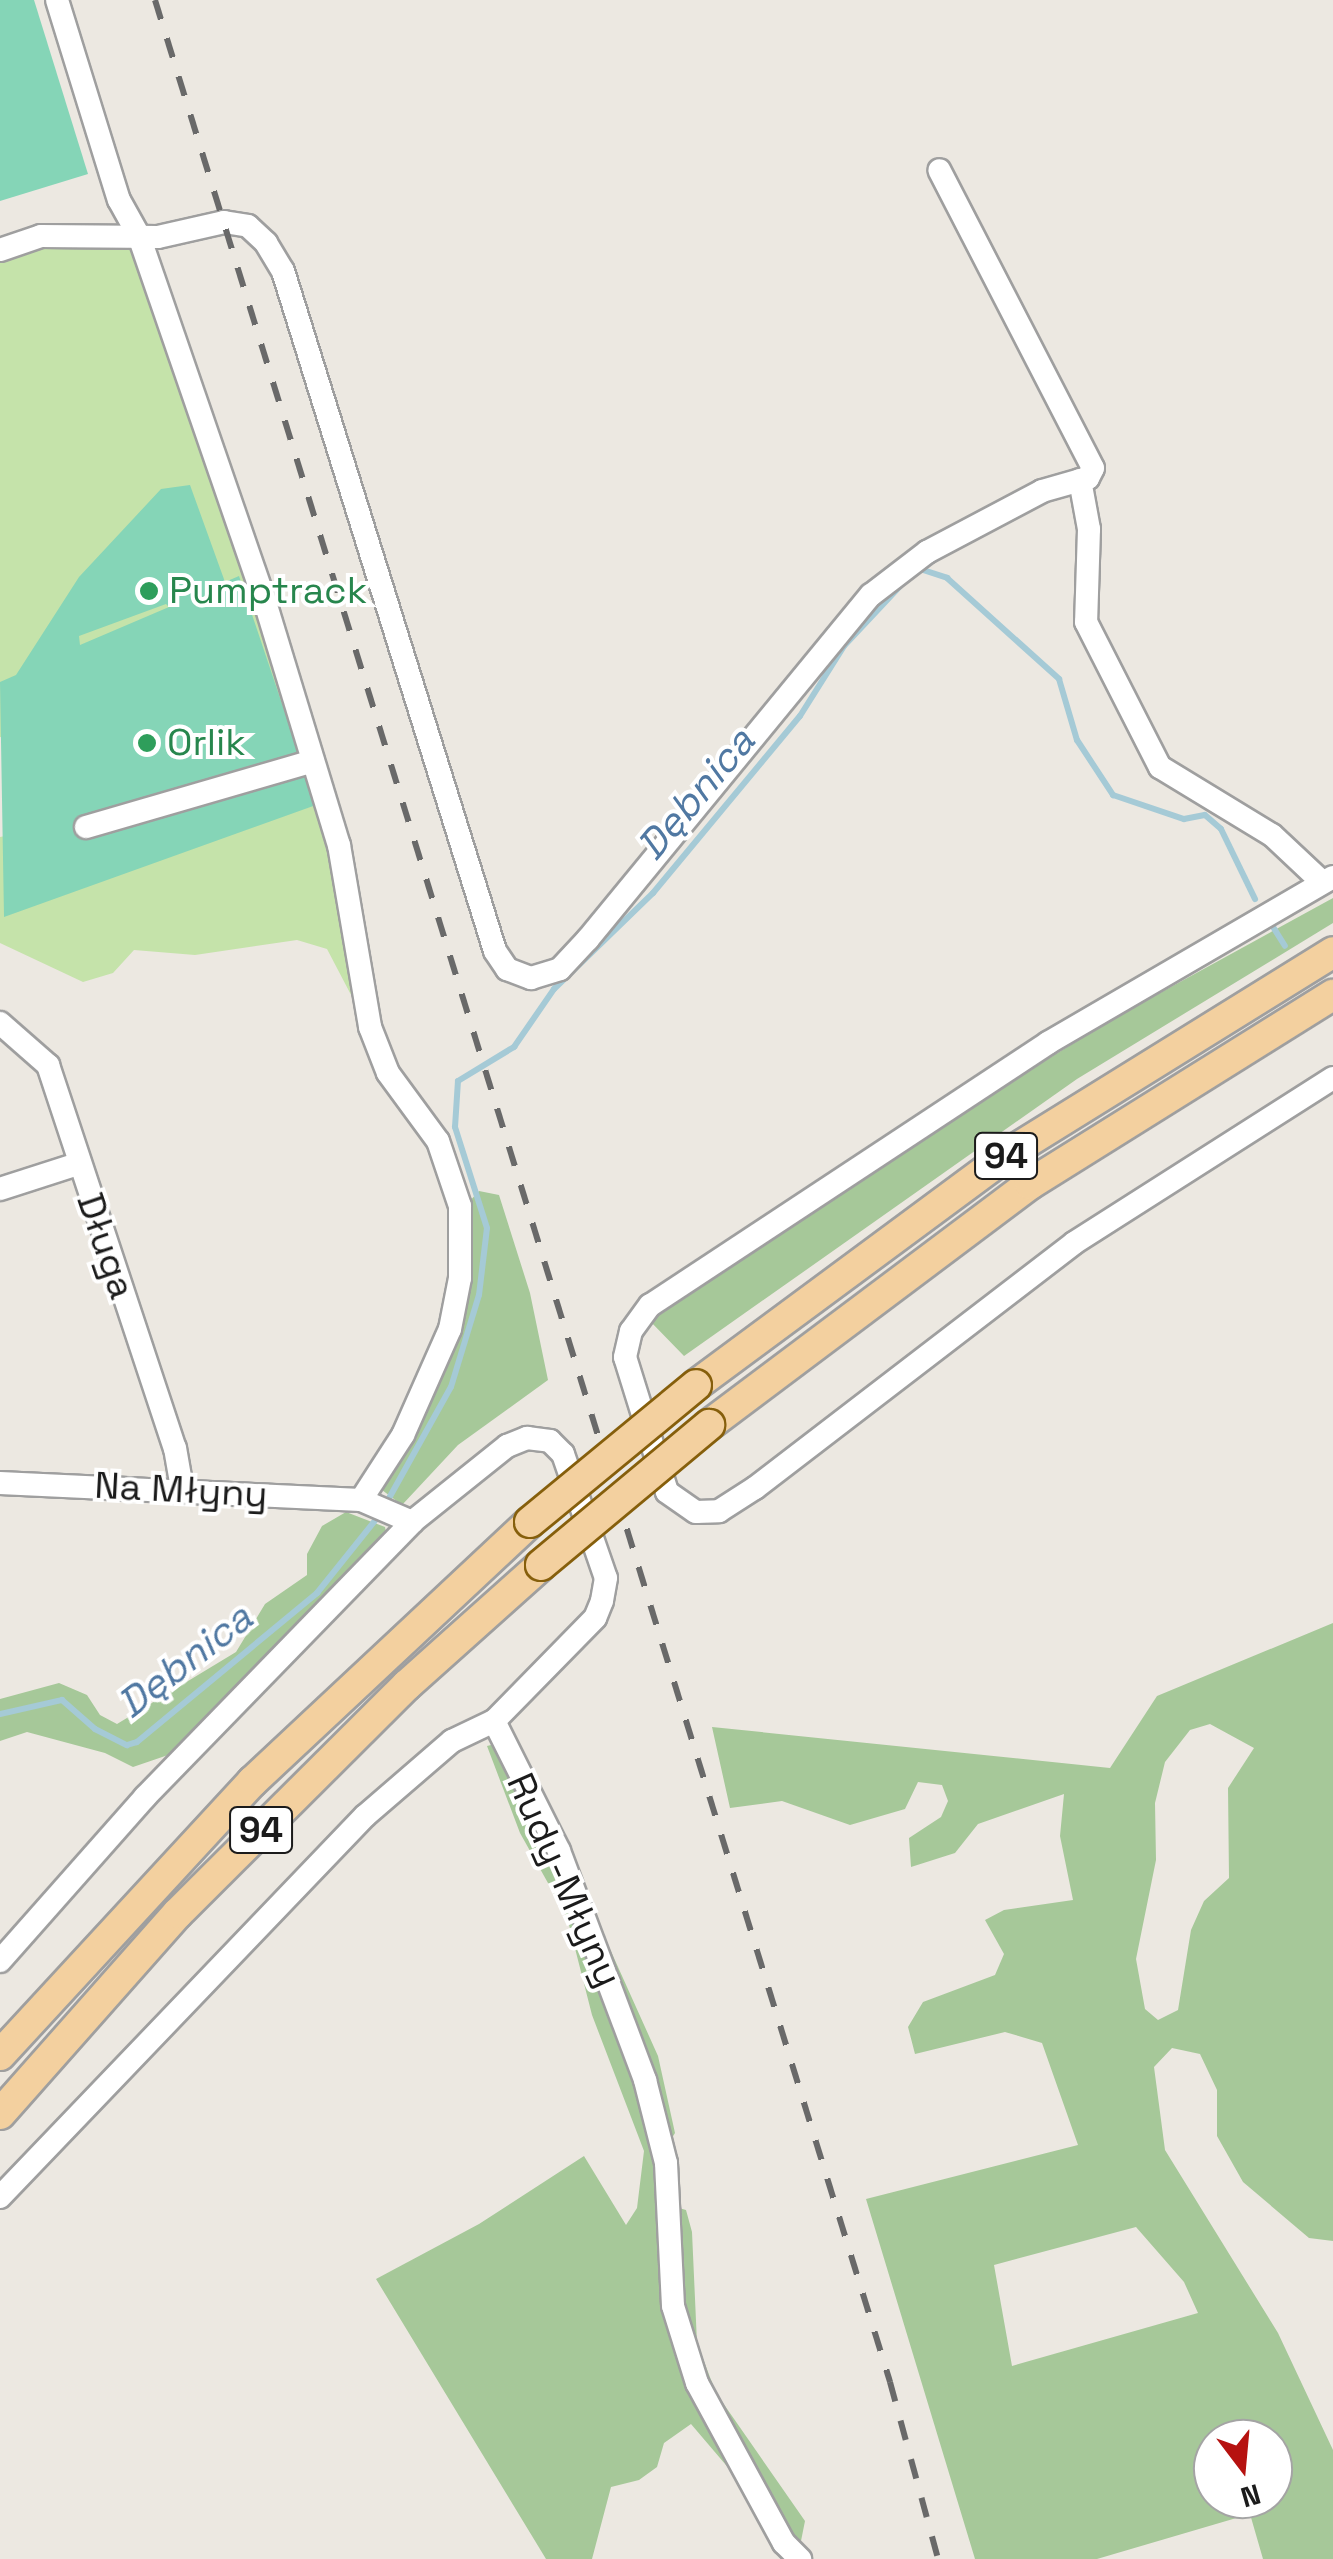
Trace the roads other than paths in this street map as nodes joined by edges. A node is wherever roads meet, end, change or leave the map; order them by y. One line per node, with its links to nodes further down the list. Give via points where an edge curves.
1 (57, 0): 3 (street, via 119,200)
2 (939, 170): 5 (street, via 1084,439 1094,468)
3 (139, 236): 4 (street, via 41,236); 5 (street, via 224,222 248,226 282,270 496,951 507,969 531,978 560,968 588,939 872,596 927,552 1042,492); 6 (street)
4 (0, 250)
5 (1080, 480): 8 (street, via 1090,529 1086,622 1160,767 1272,835)
6 (313, 761): 7 (street); 17 (street, via 357,925 370,1026 388,1073 438,1141 462,1232 450,1329 403,1435)
7 (86, 827)
8 (1327, 879): 12 (street, via 1048,1043 650,1305 631,1331 625,1358 666,1492 696,1512 718,1511 1074,1243)
9 (1333, 952): 21 (main road, 94, bridge, via 1011,1152 696,1386 530,1522 252,1782)
10 (1333, 995): 22 (main road, 94, bridge, via 1030,1184 709,1425 541,1565 407,1685 178,1914)
11 (0, 1024): 13 (street, Długa, via 48,1065)
12 (1333, 1078)
13 (78, 1164): 14 (street); 16 (street, Długa, via 175,1448)
14 (0, 1189)
15 (0, 1483): 16 (street, Na Młyny)
16 (182, 1488): 17 (street, Na Młyny)
17 (361, 1500): 18 (street)
18 (412, 1522): 19 (street, via 506,1446 526,1438 550,1442 563,1454 606,1578 602,1601 594,1618); 20 (street, via 145,1798)
19 (494, 1721): 23 (street, via 452,1741 365,1816); 24 (street, Rudy-Młyny, via 559,1851 645,2080 666,2163 673,2306 697,2383 784,2542)
20 (0, 1961)
21 (0, 2054)
22 (0, 2114)
23 (0, 2197)
24 (800, 2559)

